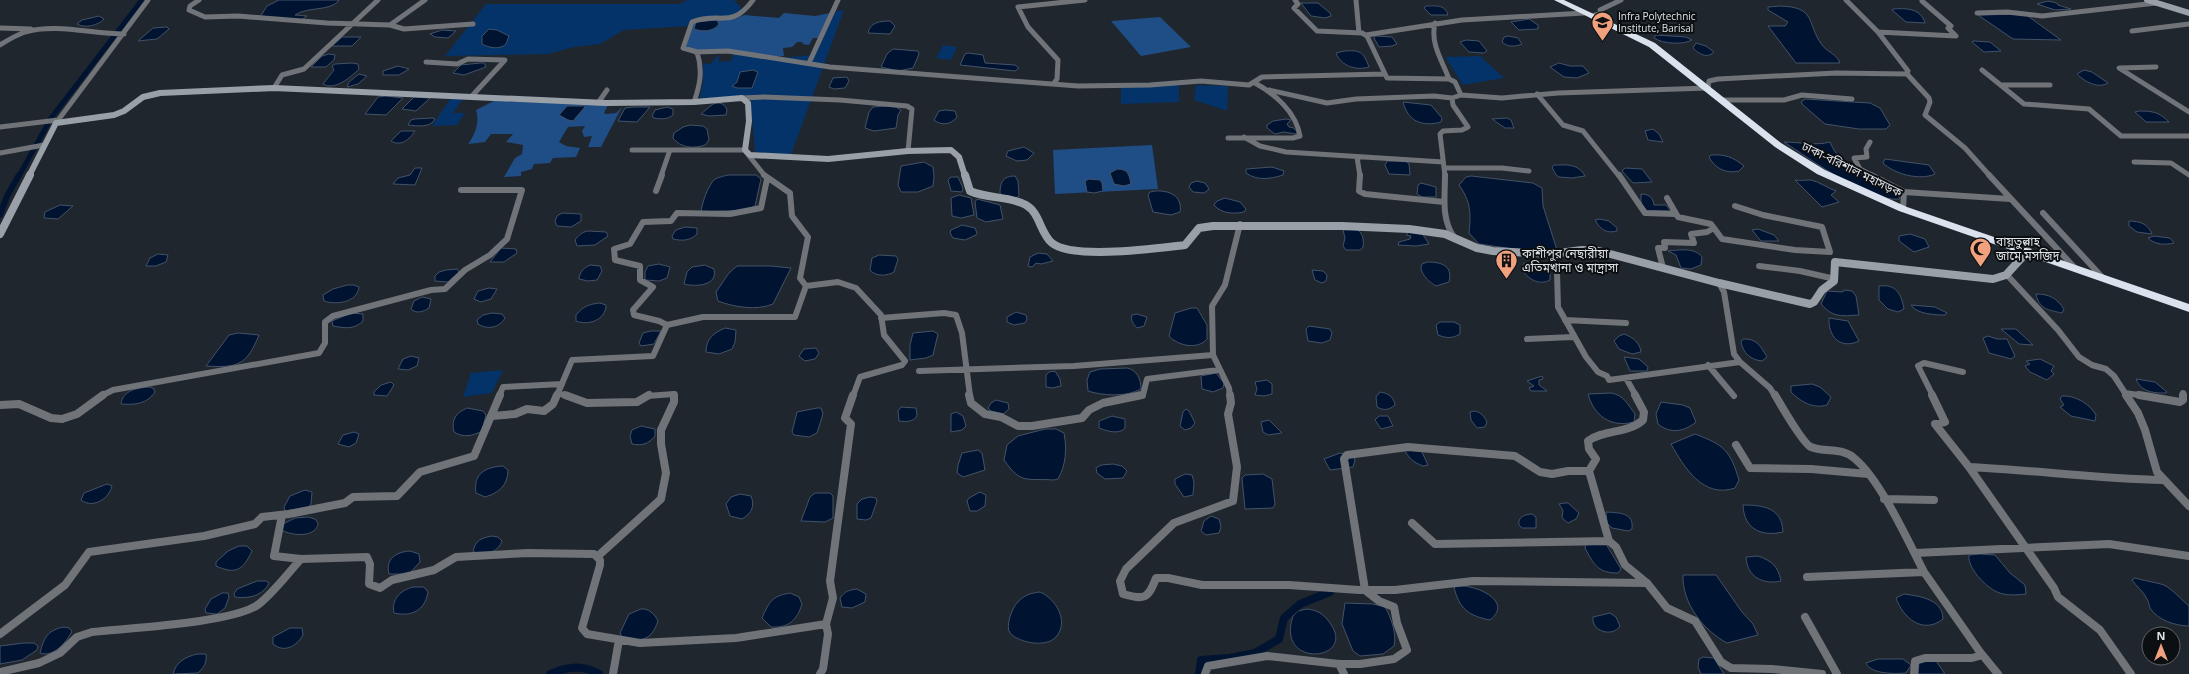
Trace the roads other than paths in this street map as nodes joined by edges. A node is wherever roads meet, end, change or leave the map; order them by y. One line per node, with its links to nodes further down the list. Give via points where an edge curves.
1 (148, 0): 29 (street)
2 (199, 0): 22 (street, via 188,10 206,16)
3 (378, 0): 22 (street)
4 (425, 0): 23 (street)
5 (753, 0): 32 (street, via 736,18 705,18 692,22 683,48)
6 (838, 0): 34 (street)
7 (1085, 0): 40 (street, via 1018,7 1019,14 1031,31 1048,53 1058,60 1057,79)
8 (1295, 0): 28 (street, via 1298,4 1294,8 1317,31)
9 (1356, 0): 28 (street)
10 (1558, 0): 18 (highway, ঢাকা-বরিশাল মহাসড়ক)
11 (1621, 0): 18 (street, via 1600,10 1601,13)
12 (1846, 0): 27 (street)
13 (2147, 0): 15 (street)
14 (1922, 1): 27 (street, via 1951,26 1948,28 1956,36)
15 (2156, 3): 16 (street, via 2042,16 2007,12); 17 (street)
16 (1977, 13)
17 (2189, 13)
18 (1588, 14): 20 (street); 45 (highway, ঢাকা-বরিশাল মহাসড়ক, via 1652,45)
19 (472, 24): 23 (street, via 416,29)
20 (1435, 24): 30 (street); 39 (street, via 1435,47)
21 (2189, 24): 26 (street)
22 (353, 25): 23 (street); 44 (street, via 304,69 282,75)
23 (390, 25)
24 (0, 28): 25 (street)
25 (37, 30): 29 (street); 31 (street, via 24,32)
26 (2132, 30)
27 (1878, 32): 38 (street, via 1908,71)
28 (1360, 33): 30 (street)
29 (124, 34): 58 (street, via 103,58)
30 (1366, 35): 37 (street)
31 (0, 46)
32 (696, 52): 34 (street, via 715,50); 55 (street, via 700,57 702,80)
33 (426, 62): 50 (street, via 457,64 468,59 505,60)
34 (809, 63): 40 (street, via 830,67)
35 (2156, 67): 57 (street, via 2119,68)
36 (1982, 70): 42 (street)
37 (1384, 74): 39 (street, via 1387,78); 41 (street, via 1266,76 1258,78)
38 (1907, 74): 45 (street, via 1842,72 1718,79 1709,81); 80 (street, via 1929,98 1925,115 1964,148)
39 (1449, 79): 49 (street, via 1456,82)
40 (1054, 83): 41 (street, via 1132,86 1201,81 1242,85)
41 (1256, 83): 47 (street)
42 (2001, 85): 43 (street); 60 (street, via 2024,104 2089,109 2121,136)
43 (2050, 85)
44 (274, 88): 50 (street); 58 (street, via 160,93 143,97 114,115)
45 (1708, 88): 48 (street); 54 (highway, ঢাকা-বরিশাল মহাসড়ক)
46 (607, 90): 56 (street)
47 (1269, 90): 52 (street, via 1327,103 1356,99 1434,96); 61 (street, via 1296,122 1300,136)
48 (1537, 94): 49 (street, via 1502,98); 85 (street, via 1563,125 1583,131 1623,180 1645,213)
49 (1462, 95): 52 (street)
50 (471, 97): 56 (street)
51 (742, 98): 55 (street); 67 (street, via 748,103 749,121); 68 (street, via 780,96 907,106 912,109)
52 (1452, 98): 72 (street, via 1453,105 1468,127 1441,132)
53 (1852, 98): 54 (street, via 1802,95 1784,100)
54 (1722, 100): 83 (highway, ঢাকা-বরিশাল মহাসড়ক, via 1793,155 1853,187)
55 (694, 102): 56 (street)
56 (598, 103)
57 (2189, 112)
58 (57, 122): 59 (street); 64 (street)
59 (0, 127)
60 (2189, 136)
61 (1244, 137): 62 (street); 70 (street, via 1260,146 1286,152)
62 (1228, 138)
63 (1870, 142): 78 (street, via 1866,149 1867,157 1854,158 1856,164 1860,169)
64 (44, 145): 69 (street); 88 (street)
65 (632, 150): 66 (street)
66 (670, 150): 67 (street); 77 (street)
67 (745, 151): 68 (street, via 766,157 808,159); 75 (street, via 755,167)
68 (908, 151): 86 (street, via 945,149 955,152 970,191 1029,206 1048,240 1067,250 1097,251 1185,245 1199,228)
69 (0, 153)
70 (1357, 157): 72 (street); 81 (street, via 1360,172 1359,191 1365,194)
71 (2134, 162): 74 (street, via 2171,163)
72 (1444, 165): 73 (street); 81 (street)
73 (1529, 171)
74 (2189, 175)
75 (767, 179): 101 (street, via 790,193 792,216 808,237 800,278); 106 (street, via 762,208 722,214 677,214 671,221 643,222 630,244 614,249 615,260 640,266 640,280 653,287 633,310 634,315 642,319 659,319)
76 (461, 190): 122 (street, via 522,190 507,239 490,255 465,270 445,289 431,290 333,316 326,322 324,349 319,353 113,390 103,394 80,413 61,419 40,415 34,409 21,404)
77 (656, 191)
78 (1904, 192): 80 (street); 83 (street)
79 (1667, 198): 85 (street)
80 (2010, 199): 95 (street)
81 (1444, 202): 89 (street, via 1448,229)
82 (1735, 206): 91 (street, via 1763,215 1822,227 1830,252)
83 (1904, 207): 90 (highway, ঢাকা-বরিশাল মহাসড়ক)
84 (2043, 213): 98 (street)
85 (1675, 214): 87 (street, via 1683,220 1710,224)
86 (1240, 224): 89 (street, via 1408,229 1439,232); 109 (street, via 1224,285 1212,306)
87 (1714, 228): 91 (street, via 1722,239); 96 (street, via 1707,232 1691,234 1694,243 1664,242 1665,248 1658,248)
88 (0, 234)
89 (1454, 237): 92 (street, via 1483,250)
90 (2028, 251): 95 (highway, ঢাকা-বরিশাল মহাসড়ক); 97 (street, via 2022,254)
91 (1827, 253): 93 (street)
92 (1551, 254): 96 (street, via 1582,250 1599,251); 104 (street, via 1558,272 1558,307)
93 (1835, 262): 97 (street, via 1986,279); 99 (street)
94 (1759, 266): 99 (street, via 1800,271)
95 (2074, 267): 98 (highway, ঢাকা-বরিশাল মহাসড়ক)
96 (1663, 268): 100 (street)
97 (2007, 275): 119 (street, via 2058,330 2079,357 2106,369)
98 (2103, 278): 102 (highway, ঢাকা-বরিশাল মহাসড়ক)
99 (1835, 280): 100 (street, via 1810,304)
100 (1719, 283): 110 (street, via 1724,292 1734,354)
101 (806, 286): 103 (street, via 838,282 850,284); 106 (street, via 796,316 703,317)
102 (2189, 308)
103 (882, 318): 112 (street, via 944,313 956,315 961,320); 145 (street, via 884,335 905,361 902,366 860,377 845,418 851,424 830,581 833,598)
104 (1565, 320): 105 (street); 107 (street)
105 (1626, 323)
106 (667, 325): 117 (street, via 653,356 572,360)
107 (1573, 337): 108 (street); 116 (street, via 1598,372 1607,376 1609,380)
108 (1527, 339)
109 (1213, 355): 112 (street, via 1074,366); 114 (street)
110 (1740, 362): 111 (street); 127 (street, via 1770,388 1807,445 1814,449 1846,452 1858,460)
111 (1708, 365): 116 (street, via 1665,374); 121 (street)
112 (965, 368): 113 (street); 114 (street, via 971,403 985,414 1001,417 1018,426 1082,418 1091,407 1102,402 1132,400 1143,395 1147,379)
113 (919, 370)
114 (1218, 370): 143 (street, via 1229,388 1231,403 1228,414 1237,467 1233,501 1174,522 1126,569 1119,584 1123,594 1137,598 1146,597 1156,578 1202,585 1289,585)
115 (1963, 372): 125 (street, via 1924,363 1918,366 1945,422 1935,424)
116 (1626, 378): 126 (street, via 1644,412 1644,419 1633,427 1598,433 1591,437 1588,441 1589,449 1596,459)
117 (562, 384): 118 (street); 123 (street, via 503,387)
118 (558, 393): 123 (street, via 553,404 544,411 527,409 515,414); 137 (street, via 596,404 637,402 642,397 674,394 674,402 661,430 666,473 662,499)
119 (2125, 393): 120 (street, via 2180,402 2183,400); 128 (street, via 2145,430 2157,472)
120 (2183, 393)
121 (1734, 396)
122 (0, 405)
123 (492, 416): 132 (street, via 474,456 420,472 397,496 354,497 346,503)
124 (1736, 445): 127 (street, via 1750,468 1811,469)
125 (1969, 467): 128 (street); 135 (street)
126 (1589, 471): 134 (street); 143 (street, via 1552,474 1540,472 1515,456 1408,447 1347,455 1344,459)
127 (1868, 474): 129 (street)
128 (2163, 480): 131 (street)
129 (1884, 499): 130 (street); 136 (street)
130 (1934, 500)
131 (2189, 506)
132 (282, 515): 139 (street, via 274,556); 146 (street, via 262,517 255,524 204,536 91,551 65,585)
133 (1412, 523): 134 (street, via 1435,544)
134 (1609, 541): 142 (street, via 1616,547 1625,565)
135 (2026, 548): 136 (street); 138 (street, via 2109,544); 160 (street, via 2058,597 2100,630)
136 (1915, 553): 140 (street)
137 (598, 556): 139 (street, via 528,553 456,557 434,570 392,580 380,588 369,584 370,564 367,557); 147 (street, via 600,566 582,628 587,634)
138 (2189, 556)
139 (301, 559): 151 (street, via 259,604 242,613 188,622 92,632 77,637 60,653 39,663)
140 (1924, 572): 141 (street); 148 (street)
141 (1807, 577)
142 (1647, 583): 143 (street, via 1473,581 1395,590); 150 (street, via 1667,608 1695,621)
143 (1365, 590): 149 (street, via 1379,601 1394,607 1407,650 1394,659)
144 (1805, 617): 157 (street)
145 (826, 624): 147 (street, via 736,638 640,643); 153 (street, via 828,634)
146 (0, 634)
147 (619, 640): 152 (street)
148 (1980, 652): 158 (street, via 1979,656 1972,658 1925,658 1915,661); 159 (street)
149 (1339, 664): 154 (street, via 1267,656 1208,666); 155 (street)
150 (1730, 671): 156 (street, via 1772,669)
151 (0, 672)
152 (613, 674)
153 (820, 674)
154 (1205, 674)
155 (1344, 674)
156 (1822, 674)
157 (1837, 674)
158 (1914, 674)
159 (1998, 674)
160 (2131, 674)

